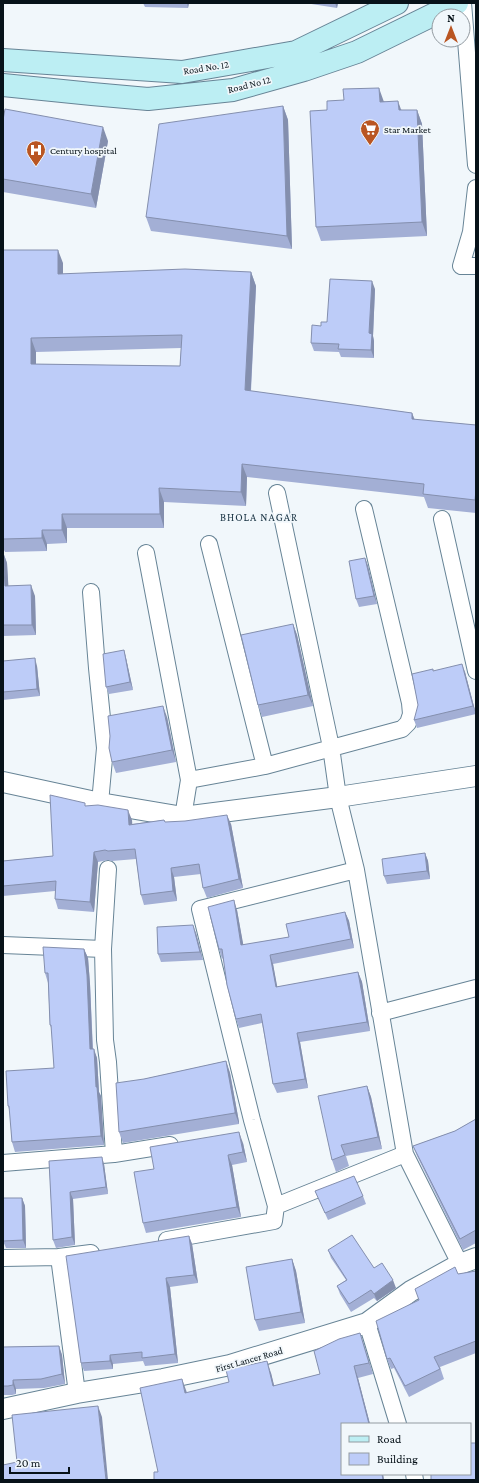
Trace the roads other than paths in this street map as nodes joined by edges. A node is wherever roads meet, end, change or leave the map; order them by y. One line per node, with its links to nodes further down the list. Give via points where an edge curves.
1 (397, 3): 4 (main road, Road No. 12, via 296,52 182,72)
2 (457, 3): 5 (main road, Road No 12, via 357,52 232,90 148,99)
3 (463, 3): 6 (street)
4 (3, 60)
5 (3, 85)
6 (476, 165)
7 (476, 188): 8 (street, via 471,232 461,266)
8 (476, 266)
9 (277, 493): 16 (street)
10 (364, 509): 16 (street, via 411,714 408,723 402,729)
11 (442, 519): 15 (street)
12 (209, 544): 17 (street)
13 (146, 553): 19 (street)
14 (91, 592): 22 (street, via 106,748)
15 (476, 671)
16 (331, 747): 17 (street); 21 (street)
17 (265, 766): 19 (street)
18 (476, 776): 21 (street)
19 (189, 780): 23 (street)
20 (3, 782): 22 (street)
21 (338, 797): 23 (street); 25 (street)
22 (100, 803): 23 (street)
23 (183, 817)
24 (108, 869): 27 (street)
25 (356, 870): 29 (street); 30 (street, via 200,909)
26 (3, 945): 27 (street)
27 (103, 949): 33 (street, via 105,1040)
28 (476, 988): 29 (street)
29 (380, 1013): 34 (street)
30 (255, 1131): 31 (street); 36 (street)
31 (239, 1134)
32 (184, 1143): 33 (street)
33 (114, 1154): 35 (street)
34 (405, 1154): 36 (street); 41 (street)
35 (3, 1163)
36 (276, 1206): 37 (street, via 274,1222)
37 (150, 1243)
38 (105, 1250): 39 (street)
39 (59, 1257): 40 (street); 43 (street)
40 (3, 1258)
41 (468, 1261): 42 (street, First Lancer Road, via 411,1291)
42 (367, 1323): 43 (street, First Lancer Road, via 230,1366); 45 (street)
43 (77, 1393): 44 (street, First Lancer Road)
44 (3, 1409)
45 (398, 1423)

